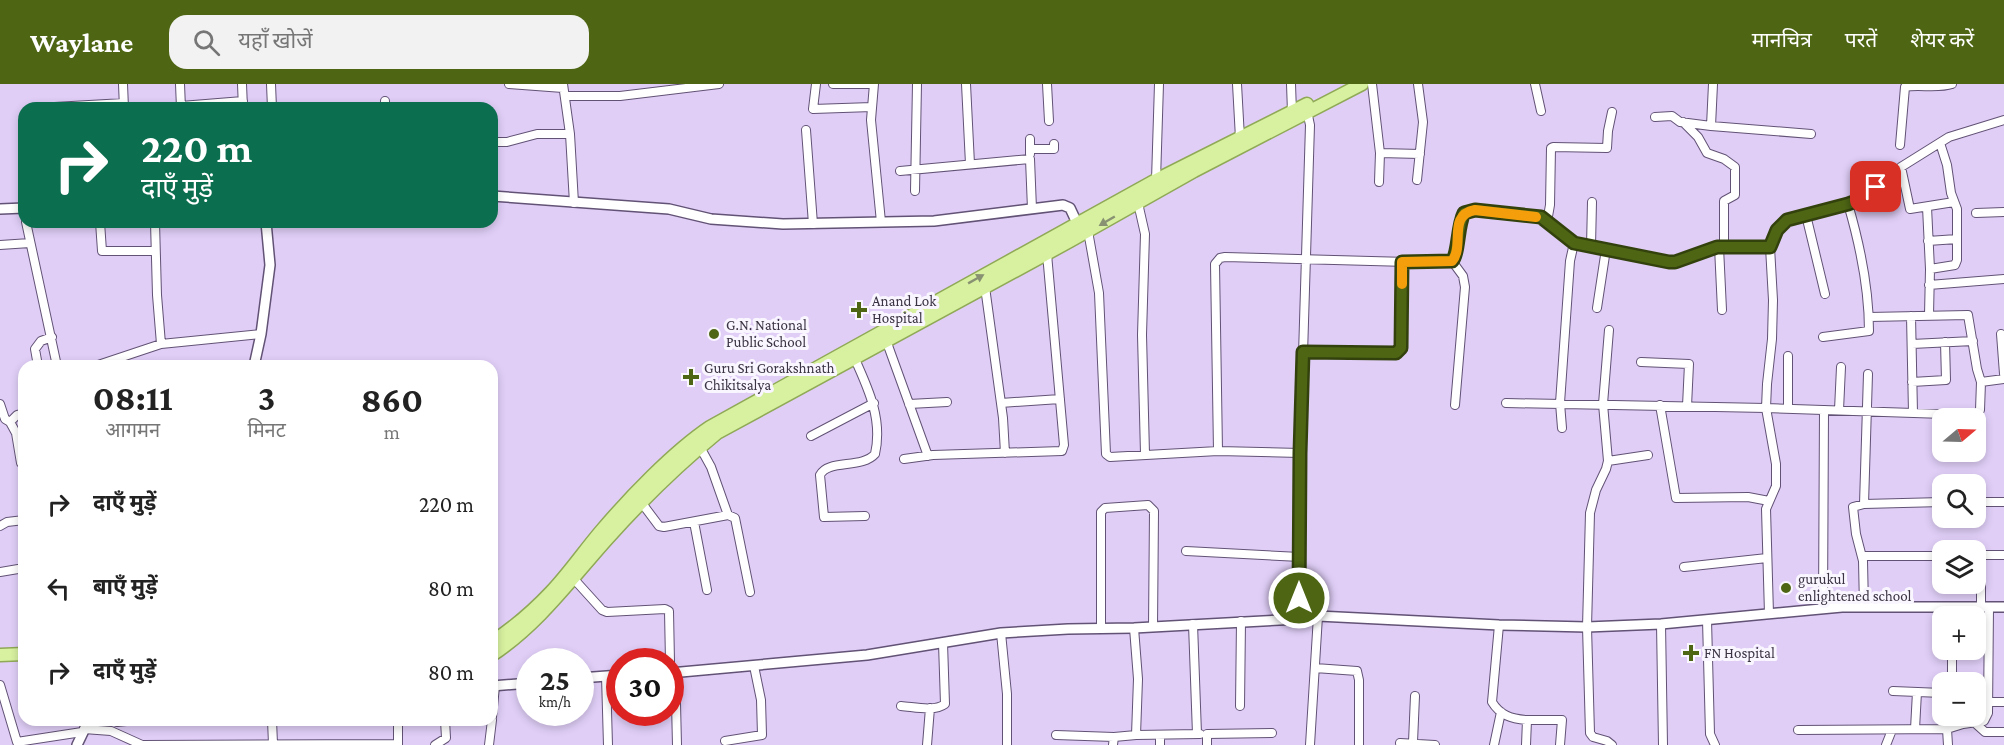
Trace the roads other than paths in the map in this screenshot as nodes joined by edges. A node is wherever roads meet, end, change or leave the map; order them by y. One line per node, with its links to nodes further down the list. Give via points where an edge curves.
1 (123, 84): 26 (street)
2 (180, 84): 27 (street)
3 (242, 84): 28 (street)
4 (271, 84): 29 (street)
5 (509, 84): 25 (street)
6 (719, 84): 23 (street)
7 (816, 84): 30 (street, via 813,109)
8 (833, 84): 9 (street)
9 (874, 84): 30 (street)
10 (917, 84): 55 (street)
11 (966, 84): 53 (street)
12 (1047, 84): 37 (street)
13 (1159, 84): 57 (street)
14 (1237, 84): 43 (street)
15 (1291, 84): 33 (street)
16 (1345, 84): 31 (main road)
17 (1362, 84): 31 (main road)
18 (1372, 84): 50 (street)
19 (1418, 84): 51 (street, via 1423,115)
20 (1535, 84): 32 (street)
21 (1713, 84): 39 (street)
22 (1952, 84): 24 (street)
23 (698, 85): 25 (street, via 620,96)
24 (1907, 85): 48 (street)
25 (564, 89): 41 (street)
26 (124, 102)
27 (181, 102)
28 (243, 102)
29 (272, 102)
30 (872, 107): 74 (street)
31 (1307, 109): 33 (main road); 65 (main road); 94 (street, via 1310,125)
32 (1542, 111)
33 (1292, 112): 43 (main road)
34 (1612, 112): 75 (street, via 1607,148 1551,148)
35 (1655, 117): 38 (street, via 1672,116)
36 (2004, 120): 46 (street)
37 (1049, 121)
38 (1683, 122): 39 (street); 89 (street, via 1707,153 1735,166 1735,195 1724,201)
39 (1711, 126): 42 (street)
40 (806, 130): 76 (street)
41 (570, 134): 45 (street, via 537,134); 64 (street)
42 (1811, 134)
43 (1240, 138): 57 (main road)
44 (1030, 139): 49 (street)
45 (498, 142)
46 (1940, 143): 54 (street); 63 (street)
47 (1054, 144): 49 (street, via 1054,149)
48 (1900, 145)
49 (1030, 149): 52 (street)
50 (1380, 153): 51 (street); 59 (street)
51 (1420, 154): 58 (street)
52 (1030, 159): 53 (street); 70 (street)
53 (970, 164): 55 (street)
54 (1901, 166): 66 (street, via 1864,198); 67 (street, via 1909,208)
55 (914, 170): 56 (street); 60 (street)
56 (900, 171)
57 (1156, 180): 77 (main road)
58 (1417, 180)
59 (1380, 182)
60 (915, 191)
61 (498, 196): 64 (street)
62 (1592, 202): 88 (street)
63 (1954, 202): 67 (street); 83 (street)
64 (574, 203): 76 (street, via 669,209 711,219)
65 (1138, 203): 82 (main road, one-way to 82); 157 (street, via 1145,234)
66 (1848, 204): 73 (street); 106 (street, via 1861,254)
67 (1927, 207): 84 (street)
68 (18, 208): 69 (street)
69 (0, 209)
70 (1032, 209): 74 (street, via 934,221); 77 (street, via 1067,206)
71 (2004, 212): 72 (street)
72 (1976, 213)
73 (1806, 215): 90 (street, via 1781,225); 101 (street)
74 (881, 222): 76 (street)
75 (1547, 222): 86 (street); 95 (street, via 1541,217 1468,211 1460,222 1456,257)
76 (813, 224)
77 (1077, 224): 205 (main road, one-way to 77, via 551,592 633,496 705,430)
78 (27, 228): 85 (street)
79 (100, 228): 92 (street, via 102,251)
80 (155, 228): 92 (street)
81 (267, 228): 108 (street, via 270,265)
82 (1088, 231): 93 (main road); 157 (street, via 1099,293 1104,451 1110,457)
83 (1957, 239): 84 (street); 97 (street, via 1955,265)
84 (1928, 241): 97 (street)
85 (30, 243): 87 (street); 110 (street)
86 (1574, 243): 88 (street); 135 (street)
87 (0, 245)
88 (1591, 246): 91 (street)
89 (1721, 247): 90 (street); 91 (street, via 1675,262); 103 (street)
90 (1770, 247): 142 (street, via 1772,329)
91 (1606, 249): 102 (street)
92 (155, 250): 115 (street)
93 (1047, 254): 100 (main road); 130 (street)
94 (1306, 259): 96 (street); 117 (street); 154 (street, via 1225,257 1215,264)
95 (1452, 261): 96 (street); 139 (street, via 1463,276 1465,287)
96 (1402, 262): 117 (street, via 1399,351)
97 (1930, 269): 99 (street)
98 (2004, 279): 99 (street)
99 (1929, 285): 104 (street)
100 (985, 287): 112 (main road); 133 (street)
101 (1825, 294)
102 (1597, 308)
103 (1722, 310)
104 (1929, 315): 105 (street); 113 (street, via 1968,315)
105 (1911, 316): 106 (street); 116 (street)
106 (1869, 317): 111 (street, via 1868,332)
107 (1609, 330): 138 (street)
108 (261, 334): 115 (street); 123 (street)
109 (2001, 334): 127 (street)
110 (52, 337): 120 (street, via 41,341 35,349); 121 (street)
111 (1822, 337)
112 (886, 340): 119 (main road); 137 (street)
113 (1973, 341): 114 (street); 129 (street)
114 (1945, 342): 116 (street); 128 (street, via 1946,380)
115 (161, 344): 122 (street)
116 (1912, 344): 128 (street)
117 (1303, 352): 156 (street)
118 (1788, 356): 143 (street)
119 (854, 357): 132 (street); 153 (main road, via 717,433)
120 (37, 360)
121 (56, 360)
122 (113, 360)
123 (255, 360)
124 (1641, 362): 141 (street, via 1689,364)
125 (1841, 367): 145 (street)
126 (1868, 374): 146 (street)
127 (2004, 376): 129 (street)
128 (1912, 382): 147 (street)
129 (1981, 382): 147 (street, via 1978,413)
130 (1060, 399): 133 (street); 155 (street, via 1062,451)
131 (946, 402): 137 (street)
132 (874, 403): 151 (street); 169 (street, via 875,454 865,461 826,468 820,475 824,517)
133 (1001, 403): 155 (street)
134 (1506, 403): 135 (street)
135 (1560, 403): 138 (street); 150 (street)
136 (0, 404): 149 (street)
137 (909, 404): 159 (street)
138 (1603, 404): 140 (street); 161 (street)
139 (1455, 405)
140 (1660, 405): 141 (street); 162 (street, via 1676,498 1748,497)
141 (1687, 406): 142 (street)
142 (1766, 408): 143 (street); 162 (street, via 1776,464 1776,486)
143 (1788, 408): 144 (street)
144 (1824, 410): 145 (street); 188 (street)
145 (1839, 410): 146 (street)
146 (1866, 411): 147 (street); 167 (street)
147 (1913, 413)
148 (18, 415): 149 (street)
149 (10, 422): 152 (street)
150 (1562, 428)
151 (811, 436)
152 (18, 445)
153 (700, 447): 163 (main road); 168 (street)
154 (1218, 452): 156 (street); 157 (street)
155 (1005, 453): 159 (street)
156 (1300, 453): 176 (street)
157 (1145, 454)
158 (1648, 454): 161 (street)
159 (928, 456): 160 (street)
160 (904, 459)
161 (1608, 461): 200 (street, via 1590,513)
162 (1769, 501): 179 (street)
163 (641, 502): 171 (street, via 660,525); 183 (main road)
164 (1932, 502): 167 (street)
165 (1986, 502): 166 (street)
166 (2004, 502)
167 (1864, 504): 177 (street, via 1853,509)
168 (728, 515): 171 (street); 185 (street, via 735,518)
169 (865, 516)
170 (18, 521): 172 (street)
171 (694, 522): 184 (street)
172 (0, 526)
173 (1186, 551): 176 (street)
174 (1986, 555): 175 (street)
175 (2004, 555)
176 (1300, 556): 193 (street)
177 (1862, 556): 178 (street); 186 (street)
178 (1932, 556)
179 (1767, 558): 180 (street); 191 (street)
180 (1684, 567)
181 (18, 569): 182 (street)
182 (0, 572)
183 (573, 578): 209 (street, via 607,612 669,611); 210 (main road, via 543,614)
184 (707, 590)
185 (750, 592)
186 (1864, 607): 188 (street); 189 (street)
187 (2004, 607): 190 (street)
188 (1823, 608): 191 (street)
189 (1932, 608)
190 (1986, 608)
191 (1769, 614): 194 (street)
192 (1318, 616): 193 (street); 197 (street); 214 (street)
193 (1299, 619): 195 (street)
194 (1707, 620): 198 (street); 282 (street, via 1710,734)
195 (1240, 621): 196 (street); 228 (street)
196 (1193, 624): 199 (street); 251 (street)
197 (1499, 624): 200 (street); 230 (street, via 1492,702)
198 (1661, 624): 200 (street); 281 (street)
199 (1153, 627): 201 (street); 202 (street, via 1154,511 1148,505 1105,508 1101,512)
200 (1587, 627): 280 (street, via 1590,733)
201 (1134, 628): 202 (street); 254 (street, via 1138,680)
202 (1101, 629): 204 (street)
203 (1986, 632): 225 (street)
204 (1001, 633): 206 (street); 271 (street)
205 (498, 638)
206 (943, 643): 213 (street); 229 (street, via 946,700 943,706)
207 (18, 646): 208 (main road)
208 (0, 647)
209 (670, 648)
210 (498, 651)
211 (18, 654): 212 (main road)
212 (0, 655)
213 (754, 666): 215 (street); 258 (street, via 761,700 762,735)
214 (1315, 668): 274 (street); 275 (street, via 1357,672)
215 (684, 673)
216 (606, 676): 217 (street)
217 (594, 677)
218 (516, 684): 220 (street)
219 (0, 686): 260 (street)
220 (498, 686)
221 (1893, 691): 222 (street)
222 (1917, 692): 223 (street); 243 (street)
223 (1932, 693)
224 (1414, 696): 257 (street)
225 (1989, 702): 226 (street); 231 (street)
226 (2004, 702)
227 (901, 706): 229 (street)
228 (1240, 706)
229 (930, 708): 270 (street)
230 (1501, 712): 232 (street, via 1512,719); 277 (street)
231 (1986, 717)
232 (1527, 720): 278 (street); 279 (street, via 1562,720)
233 (86, 726): 247 (street)
234 (272, 726): 261 (street)
235 (398, 726): 263 (street)
236 (445, 726): 266 (street, via 446,738)
237 (491, 726): 267 (street)
238 (607, 726): 268 (street)
239 (677, 726): 269 (street)
240 (1949, 726): 244 (street)
241 (1957, 726): 244 (street)
242 (1978, 726): 249 (street, via 1985,732)
243 (1915, 729): 244 (street); 246 (street)
244 (1949, 729): 284 (street)
245 (1798, 730): 246 (street)
246 (1892, 730): 283 (street)
247 (83, 731): 260 (street); 264 (street); 265 (street, via 111,731 142,745)
248 (725, 732): 258 (street)
249 (2004, 732)
250 (1272, 733): 252 (street)
251 (1197, 734): 252 (street); 255 (street)
252 (1207, 734): 273 (street)
253 (1056, 735): 256 (street)
254 (1136, 735): 255 (street); 256 (street)
255 (1160, 735): 272 (street)
256 (1113, 741)
257 (1413, 742): 259 (street); 276 (street)
258 (725, 743)
259 (1400, 743)
260 (17, 744)
261 (273, 744): 262 (street); 265 (street)
262 (287, 744): 263 (street)
263 (398, 744)
264 (77, 745)
265 (220, 745)
266 (435, 745)
267 (489, 745)
268 (608, 745)
269 (677, 745)
270 (927, 745)
271 (1007, 745)
272 (1160, 745)
273 (1207, 745)
274 (1310, 745)
275 (1359, 745)
276 (1435, 745)
277 (1494, 745)
278 (1526, 745)
279 (1560, 745)
280 (1612, 745)
281 (1663, 745)
282 (1715, 745)
283 (1886, 745)
284 (1948, 745)

